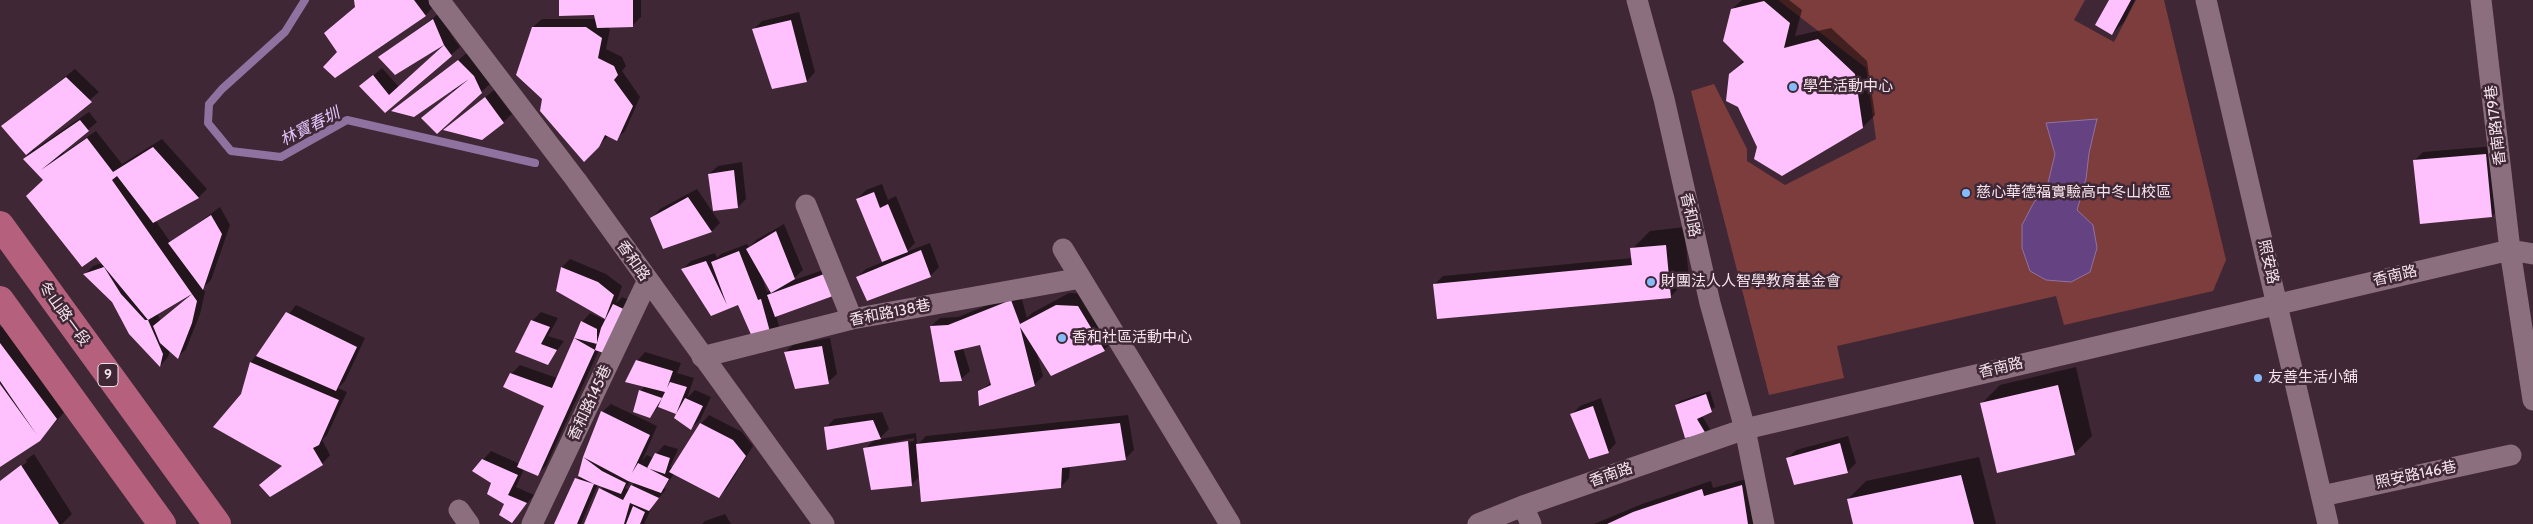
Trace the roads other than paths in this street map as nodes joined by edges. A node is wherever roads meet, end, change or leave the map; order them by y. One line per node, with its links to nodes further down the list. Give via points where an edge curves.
1 (439, 0): 11 (street, 香和路, via 576,180)
2 (1637, 0): 17 (street, 香和路, via 1664,99 1710,304)
3 (2206, 0): 13 (street, 照安路)
4 (2480, 0): 8 (street, 香南路179巷)
5 (806, 205): 14 (street)
6 (0, 225): 22 (main road, 冬山路一段 / 9)
7 (1064, 249): 10 (street)
8 (2510, 250): 9 (street, 香南路); 13 (street, 香南路); 16 (street, 香南路179巷)
9 (2533, 254)
10 (1080, 278): 14 (street, 香和路138巷); 25 (street)
11 (647, 282): 15 (street, 香和路); 23 (street, 香和路145巷)
12 (0, 300): 21 (main road)
13 (2278, 303): 17 (street, 香南路); 19 (street, 照安路)
14 (852, 320): 15 (street, 香和路138巷)
15 (702, 357): 24 (street, 香和路)
16 (2533, 400)
17 (1745, 429): 20 (street, 香南路); 27 (street, 香和路)
18 (2511, 455): 19 (street, 照安路146巷)
19 (2322, 496): 28 (street, 照安路)
20 (1527, 515): 26 (street, 香南路)
21 (162, 524)
22 (217, 524)
23 (532, 524)
24 (824, 524)
25 (1230, 524)
26 (1478, 524)
27 (1764, 524)
28 (2328, 524)

